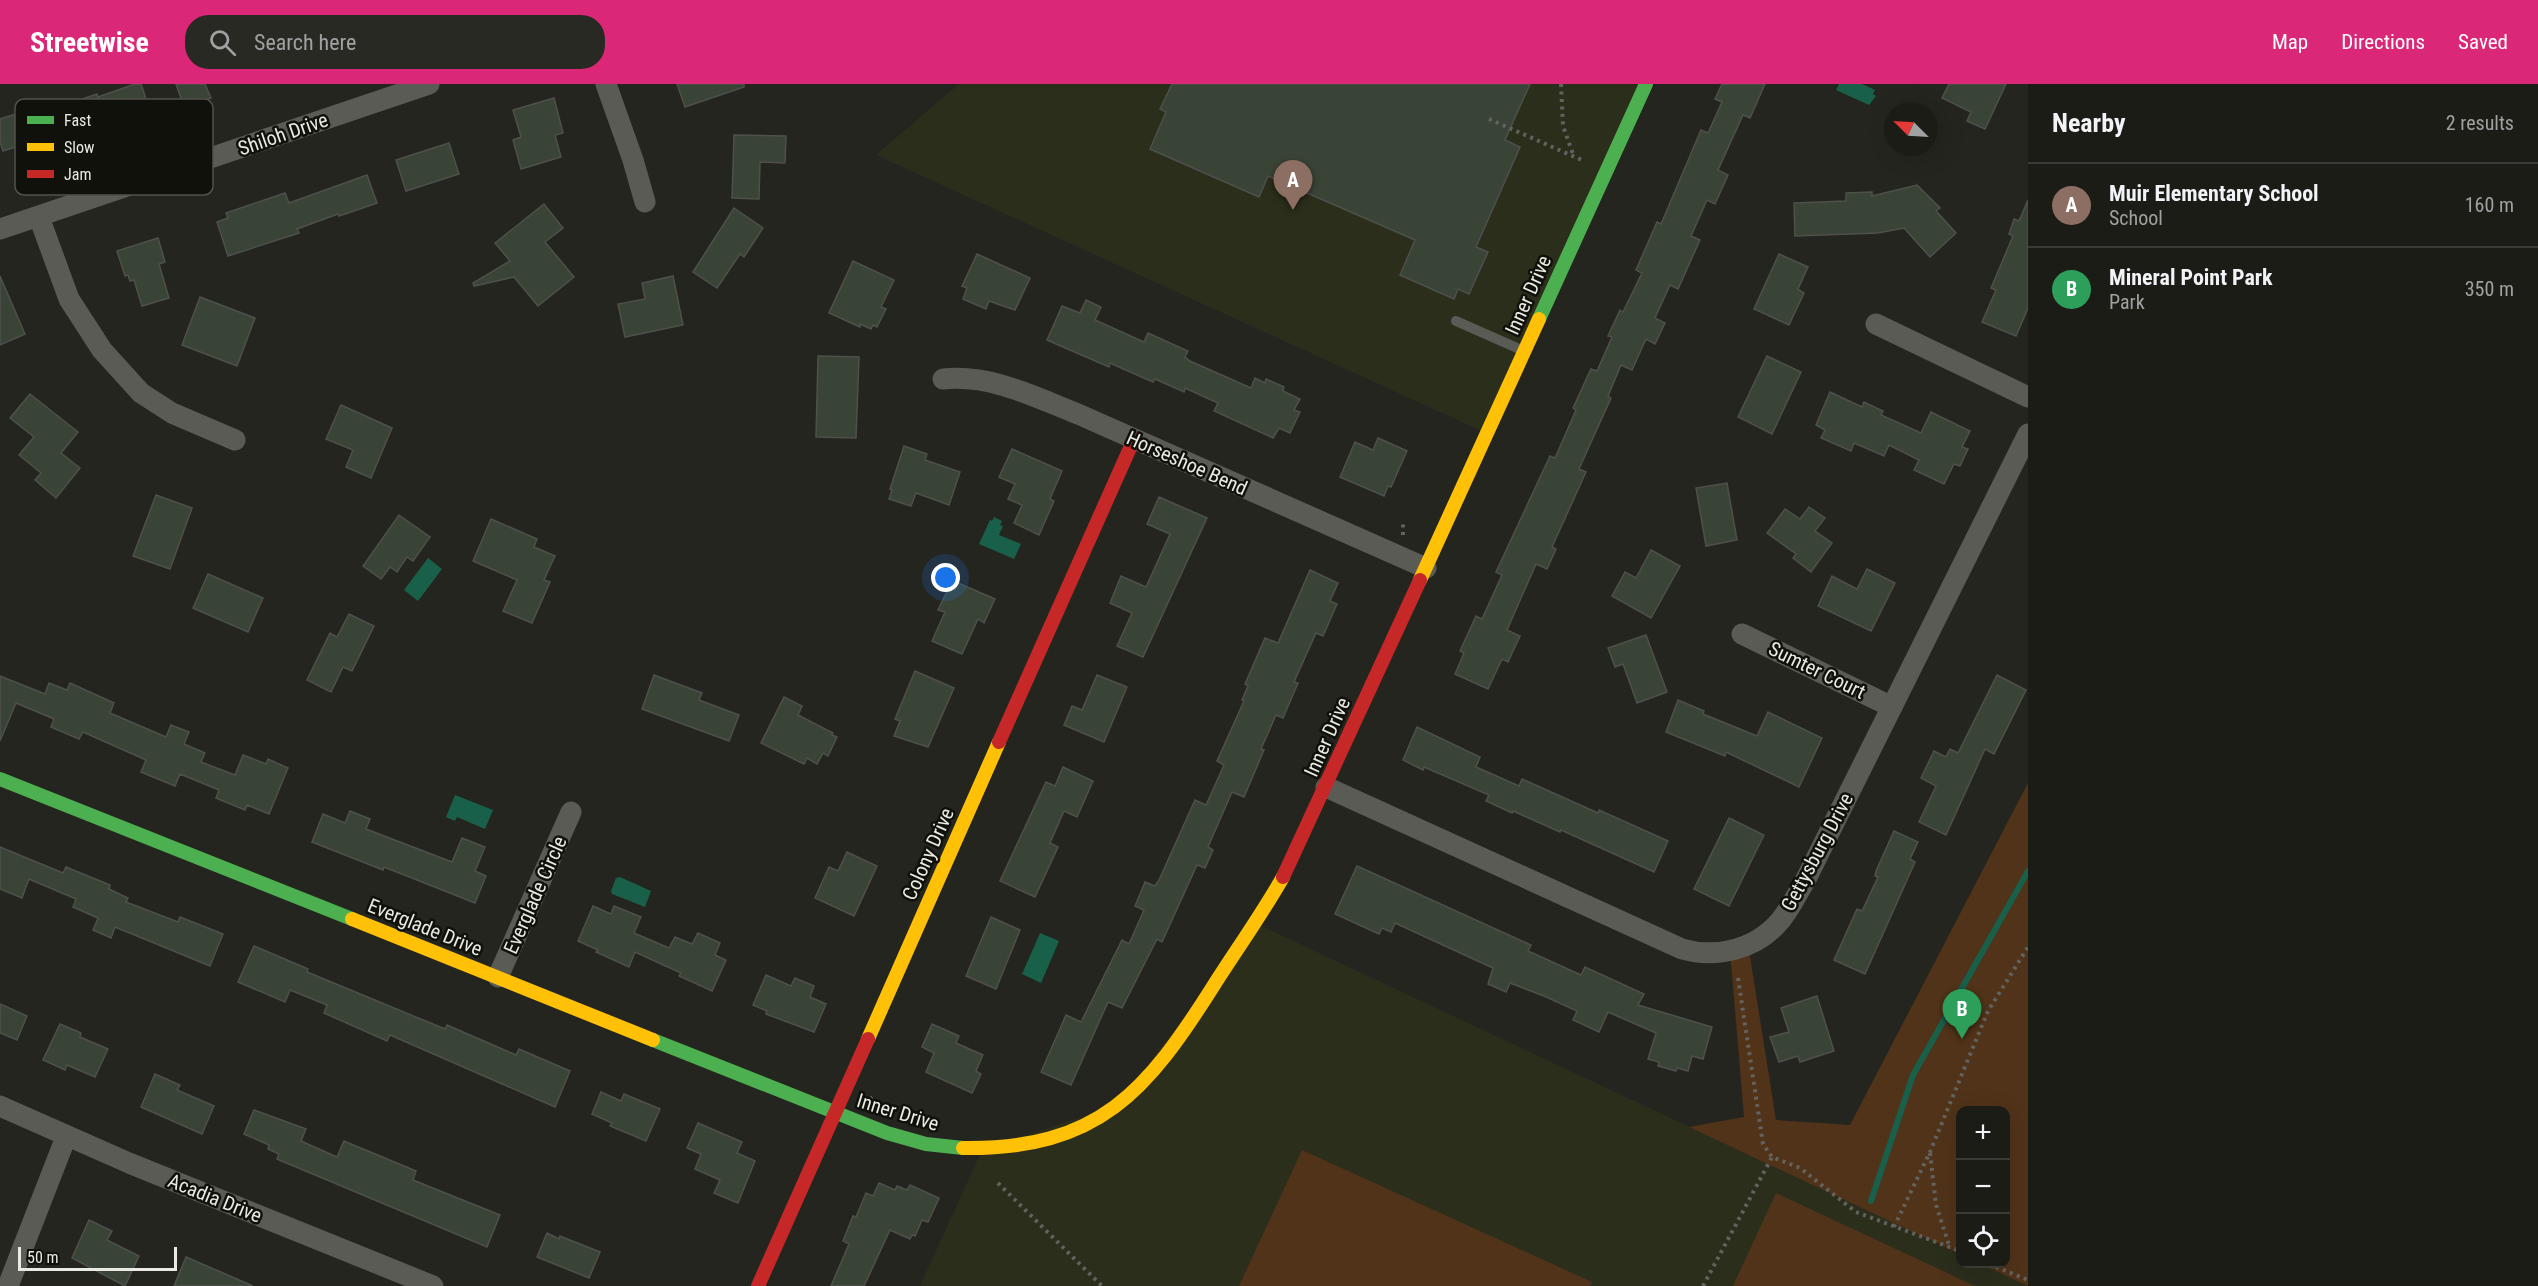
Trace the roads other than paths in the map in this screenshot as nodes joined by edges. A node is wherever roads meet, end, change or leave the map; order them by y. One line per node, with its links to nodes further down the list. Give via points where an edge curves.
1 (429, 84): 4 (street, Shiloh Drive)
2 (606, 84): 6 (street)
3 (1646, 84): 11 (street, Inner Drive)
4 (213, 158)
5 (104, 195): 7 (street, Shiloh Drive)
6 (645, 202)
7 (39, 217): 8 (street, Shiloh Drive); 15 (street, via 69,300 102,350 141,393 172,413)
8 (0, 229)
9 (1456, 321): 11 (lane)
10 (1876, 324): 13 (street)
11 (1524, 351): 17 (street, Inner Drive)
12 (943, 379): 16 (street, Horseshoe Bend, via 990,382 1019,391)
13 (2028, 397)
14 (2028, 434): 19 (street, Gettysburg Drive)
15 (235, 440)
16 (1134, 440): 17 (street, Horseshoe Bend); 25 (street, Colony Drive)
17 (1426, 568): 21 (street, Inner Drive)
18 (1742, 634): 19 (street, Sumter Court)
19 (1892, 707): 21 (street, Gettysburg Drive, via 1789,908 1764,936 1730,951 1682,949)
20 (0, 779): 23 (street, Everglade Drive)
21 (1326, 787): 25 (street, Inner Drive, via 1277,887 1195,1014 1162,1062 1118,1105 1056,1137 982,1150 931,1145)
22 (571, 812): 23 (street, Everglade Circle)
23 (498, 977): 25 (street, Everglade Drive)
24 (0, 1106): 26 (street, Acadia Drive)
25 (835, 1113): 29 (street, Colony Drive)
26 (66, 1137): 27 (street); 28 (street, Acadia Drive)
27 (8, 1286)
28 (433, 1286)
29 (758, 1286)

